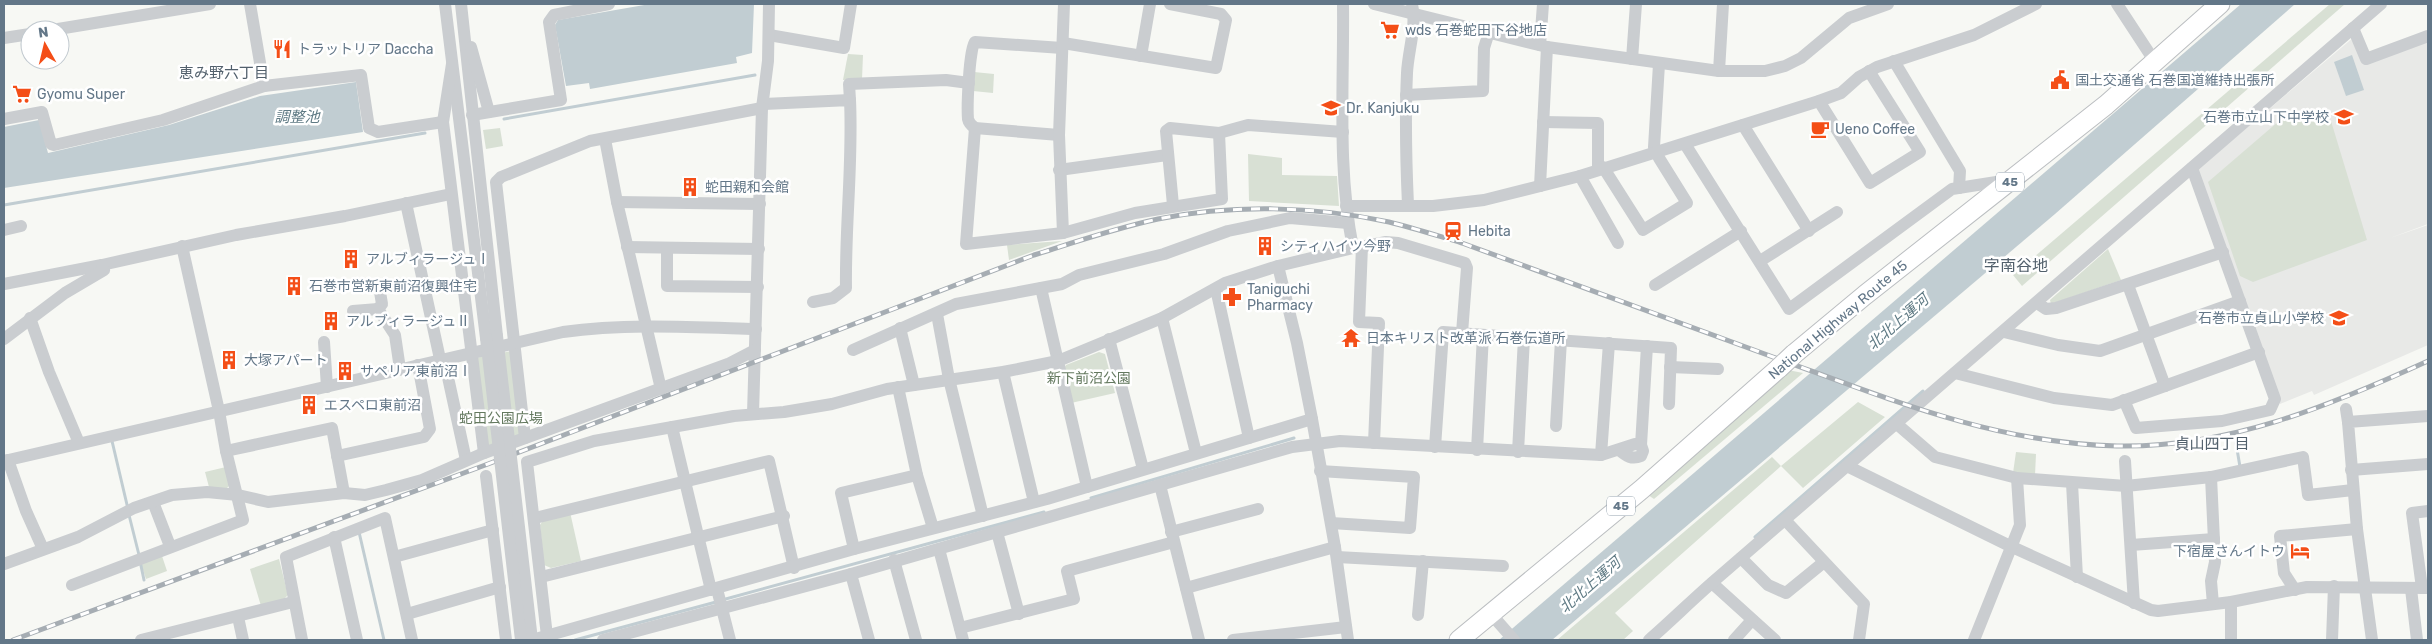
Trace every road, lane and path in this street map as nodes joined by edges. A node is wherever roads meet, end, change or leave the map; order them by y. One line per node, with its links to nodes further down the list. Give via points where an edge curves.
1 (210, 4): 22 (street)
2 (250, 4): 40 (street)
3 (445, 4): 35 (street)
4 (609, 4): 45 (street, via 550,17 561,100)
5 (769, 4): 25 (street)
6 (851, 4): 25 (street, via 844,48)
7 (1064, 4): 29 (street)
8 (1150, 4): 31 (street)
9 (1170, 4): 31 (street, via 1221,14 1226,20 1216,68)
10 (1343, 4): 52 (street)
11 (1374, 4): 21 (street)
12 (1543, 4): 30 (street)
13 (1636, 4): 32 (street)
14 (1724, 4): 37 (street)
15 (1888, 4): 37 (street, via 1849,18 1801,58 1785,66 1765,71)
16 (2036, 4): 33 (street, via 1974,35)
17 (2117, 4): 34 (street)
18 (2220, 4): 34 (highway, National Highway Route 45 / 45)
19 (2380, 4): 23 (street)
20 (461, 9): 45 (street); 46 (street)
21 (1413, 9): 24 (street); 41 (street)
22 (70, 27)
23 (2353, 28): 27 (street, via 2366,59); 60 (street)
24 (1489, 32): 30 (street); 41 (street, via 1484,48 1483,91)
25 (769, 35): 44 (street)
26 (20, 36): 28 (street)
27 (2428, 36)
28 (4, 38)
29 (1062, 45): 31 (street); 39 (street, via 975,42 971,47); 54 (street)
30 (1544, 46): 32 (street); 49 (street)
31 (1141, 56)
32 (1632, 59): 36 (street)
33 (1894, 61): 38 (street); 65 (street, via 1960,170)
34 (2155, 62): 63 (highway, National Highway Route 45 / 45)
35 (452, 64): 48 (street); 112 (street)
36 (1659, 64): 37 (street); 57 (street)
37 (1719, 71)
38 (1869, 71): 43 (street, via 1841,93); 43 (street, via 1920,152 1870,183)
39 (969, 83): 42 (street, via 946,80 850,84); 51 (street, via 968,119)
40 (264, 86): 47 (street, via 163,120 54,145 42,112); 48 (street, via 361,75 369,128 378,132)
41 (1406, 95): 71 (street)
42 (850, 100): 44 (street); 98 (street, via 851,177 847,208 846,288 833,298)
43 (1819, 102): 50 (street)
44 (763, 106): 55 (street); 69 (street)
45 (489, 112): 46 (street)
46 (472, 115): 112 (street)
47 (4, 119)
48 (443, 122): 66 (street)
49 (1543, 122): 59 (street, via 1598,123); 64 (street)
50 (1743, 125): 56 (street); 77 (street)
51 (975, 128): 54 (street); 79 (street, via 966,244)
52 (1343, 132): 53 (street, via 1248,126); 72 (street)
53 (1219, 133): 58 (street, via 1170,128 1166,131); 70 (street, via 1222,200)
54 (1059, 135): 61 (street)
55 (605, 139): 67 (street); 118 (street, via 590,141 542,159 496,182)
56 (1685, 144): 57 (street); 78 (street)
57 (1656, 153): 59 (street); 59 (street, via 1687,203 1643,230)
58 (1168, 155): 61 (street); 70 (street)
59 (1600, 168): 62 (street)
60 (2192, 168): 86 (street); 99 (street)
61 (1059, 170): 79 (street)
62 (1580, 176): 64 (street); 80 (street)
63 (2012, 180): 65 (street); 233 (highway, National Highway Route 45 / 45, bridge, via 1794,354)
64 (1540, 186): 71 (street, via 1484,200)
65 (1959, 188): 87 (street, via 1952,189 1789,309)
66 (451, 194): 68 (street); 124 (street)
67 (617, 202): 69 (street); 82 (street)
68 (406, 203): 81 (street); 125 (street)
69 (760, 204): 85 (street)
70 (1173, 205): 79 (street)
71 (1408, 205): 72 (street)
72 (1346, 206): 74 (street)
73 (1837, 212): 77 (street)
74 (1348, 223): 83 (street); 95 (street, via 1290,218 1228,231 1164,254)
75 (21, 226): 76 (street)
76 (4, 230)
77 (1809, 230): 87 (street)
78 (1741, 231): 87 (street); 91 (street)
79 (1063, 233)
80 (1618, 243)
81 (182, 246): 88 (street); 141 (street)
82 (627, 246): 84 (street); 105 (street)
83 (1358, 247): 89 (street); 109 (street, via 1398,243 1465,263); 152 (street, via 1359,322 1379,323)
84 (667, 248): 85 (street); 94 (street, via 668,286)
85 (759, 249): 94 (street)
86 (2222, 252): 92 (street); 97 (street)
87 (1760, 261)
88 (102, 265): 90 (street); 103 (street, via 104,270)
89 (1278, 266): 96 (street); 144 (street)
90 (4, 284)
91 (1655, 285)
92 (2128, 285): 99 (street, via 2046,310); 110 (street)
93 (379, 286): 100 (street, via 382,304)
94 (758, 287): 107 (street)
95 (1041, 288): 102 (street, via 956,304); 126 (street)
96 (1216, 289): 104 (street); 149 (street)
97 (2240, 300): 110 (street); 123 (street)
98 (813, 302)
99 (2037, 303): 108 (street)
100 (378, 309): 101 (street); 129 (street, via 395,335)
101 (353, 311)
102 (937, 314): 106 (street); 133 (street)
103 (30, 318): 114 (street); 150 (street)
104 (1162, 318): 115 (street); 158 (street)
105 (647, 326): 107 (street); 118 (street, via 596,327); 138 (street)
106 (900, 328): 122 (street); 134 (street)
107 (756, 329): 121 (street)
108 (2004, 332): 110 (street, via 2100,351); 132 (street)
109 (1462, 333): 111 (street); 153 (street, via 1443,332)
110 (2146, 334): 135 (street)
111 (1483, 335): 113 (street); 154 (street)
112 (492, 337): 245 (street, bridge); 246 (street, bridge)
113 (1524, 338): 116 (street); 156 (street)
114 (4, 339)
115 (1109, 340): 126 (street); 166 (street)
116 (1561, 340): 119 (street); 146 (street)
117 (324, 342): 136 (street)
118 (513, 343): 124 (street); 148 (street)
119 (1609, 344): 120 (street); 159 (street)
120 (1647, 346): 128 (street, via 1671,348); 159 (street, via 1641,445)
121 (755, 350): 138 (street, via 728,364); 142 (street)
122 (853, 350)
123 (2259, 352): 135 (street); 139 (street, via 2275,399 2270,410 2222,420 2136,428)
124 (471, 353): 125 (street); 157 (street)
125 (442, 359): 127 (street); 161 (street)
126 (1058, 361): 131 (street); 177 (street)
127 (418, 365): 129 (street); 160 (street, via 430,429 424,437)
128 (1670, 367): 130 (street); 140 (street)
129 (400, 369): 136 (street)
130 (1718, 369)
131 (1003, 372): 133 (street); 182 (street)
132 (1955, 373): 139 (street, via 2054,398 2101,405); 145 (street)
133 (949, 379): 134 (street); 186 (street)
134 (914, 385): 137 (street)
135 (2165, 386): 139 (street)
136 (327, 387): 141 (street)
137 (898, 387): 142 (street, via 832,404); 169 (street)
138 (661, 389): 148 (street)
139 (2124, 400)
140 (1669, 404)
141 (219, 411): 150 (street); 155 (street)
142 (753, 414): 147 (street)
143 (2428, 416): 167 (street, via 2347,416)
144 (1312, 419): 149 (street); 151 (street)
145 (1898, 425): 165 (street); 171 (street, via 1935,457)
146 (1556, 426)
147 (672, 427): 173 (street); 187 (street, via 594,441 527,462)
148 (525, 438): 157 (street)
149 (1249, 438): 158 (street)
150 (79, 443): 162 (street)
151 (1317, 443): 152 (street); 168 (street); 175 (street, via 1292,447)
152 (1374, 443): 153 (street)
153 (1435, 447): 154 (street)
154 (1477, 450): 156 (street)
155 (226, 451): 160 (street, via 332,428); 180 (street)
156 (1518, 452): 159 (street)
157 (484, 453): 161 (street)
158 (1196, 453): 166 (street)
159 (1601, 455)
160 (336, 456): 179 (street)
161 (466, 460): 179 (street, via 422,480 386,490 365,495)
162 (6, 461): 201 (street)
163 (2125, 461): 176 (street)
164 (2428, 464): 167 (street)
165 (1849, 467): 188 (street); 200 (street)
166 (1143, 469): 177 (street)
167 (2351, 470): 178 (street)
168 (1320, 471): 189 (street); 189 (street, via 1414,477 1410,528)
169 (917, 475): 190 (street); 202 (street, via 841,493)
170 (486, 476): 192 (street)
171 (2017, 478): 174 (street); 200 (street, via 2020,525)
172 (2210, 478): 176 (street); 178 (street, via 2303,457 2308,495); 197 (street)
173 (684, 480): 185 (street, via 769,461); 187 (street); 194 (street)
174 (2072, 483): 176 (street); 215 (street)
175 (1160, 485): 193 (street); 195 (street)
176 (2126, 486): 198 (street)
177 (1087, 487): 182 (street)
178 (2353, 490): 191 (street)
179 (344, 493): 180 (street, via 268,502)
180 (238, 495): 181 (street, via 191,492); 199 (street, via 243,520)
181 (153, 502): 199 (street); 201 (street, via 134,508 78,537)
182 (1034, 502): 186 (street)
183 (1258, 508): 195 (street)
184 (2428, 511): 222 (street, via 2412,513)
185 (784, 516): 194 (street); 212 (street)
186 (983, 516): 190 (street)
187 (535, 518): 214 (street)
188 (1786, 521): 206 (street); 209 (street)
189 (1331, 523): 204 (street)
190 (933, 528): 202 (street)
191 (2357, 529): 220 (street); 223 (street, via 2280,536 2284,573)
192 (493, 530): 205 (street); 219 (street)
193 (997, 532): 203 (street); 230 (street)
194 (697, 536): 214 (street); 224 (street)
195 (1173, 537): 221 (street); 230 (street, via 1067,571 1074,599)
196 (334, 538): 205 (street, via 385,518); 225 (street, via 286,557); 242 (street)
197 (2214, 539): 198 (street); 228 (street)
198 (2130, 545): 227 (street)
199 (170, 546): 217 (street)
200 (2010, 546): 215 (street); 259 (street)
201 (43, 549): 210 (street)
202 (854, 549): 212 (street)
203 (939, 549): 207 (street); 236 (street)
204 (1336, 552): 208 (street); 221 (street); 235 (street)
205 (394, 557): 229 (street)
206 (1741, 558): 209 (street, via 1768,585 1786,593); 216 (street)
207 (894, 560): 213 (street); 250 (street)
208 (1423, 561): 211 (street); 231 (street)
209 (1824, 562): 258 (street, via 1864,604)
210 (4, 564)
211 (1503, 566)
212 (794, 568): 224 (street)
213 (851, 574): 224 (street); 249 (street)
214 (540, 577): 237 (street)
215 (2077, 577): 227 (street)
216 (1712, 583): 234 (street); 238 (street)
217 (72, 584)
218 (2334, 586): 220 (street); 223 (street); 261 (street)
219 (500, 587): 229 (street); 244 (street)
220 (2366, 587): 222 (street); 262 (street)
221 (1186, 588): 251 (street)
222 (2421, 589): 263 (street)
223 (2295, 590): 226 (street)
224 (718, 597): 237 (street); 247 (street); 248 (street)
225 (293, 602): 232 (street); 241 (street)
226 (2230, 602): 228 (street); 260 (street)
227 (2134, 603): 228 (street, via 2158,611)
228 (2213, 604)
229 (406, 614): 243 (street)
230 (1019, 614): 236 (street)
231 (1418, 615)
232 (238, 617): 239 (street); 240 (street)
233 (1496, 620): 254 (highway, National Highway Route 45 / 45); 255 (street)
234 (1752, 620): 256 (street); 257 (street)
235 (1346, 627): 252 (street); 253 (street)
236 (962, 634)
237 (547, 636): 246 (street)
238 (1653, 638)
239 (141, 640)
240 (243, 640)
241 (302, 640)
242 (357, 640)
243 (412, 640)
244 (506, 640)
245 (521, 640)
246 (530, 640)
247 (603, 640)
248 (730, 640)
249 (869, 640)
250 (916, 640)
251 (1199, 640)
252 (1233, 640)
253 (1348, 640)
254 (1459, 640)
255 (1514, 640)
256 (1734, 640)
257 (1775, 640)
258 (1858, 640)
259 (1974, 640)
260 (2231, 640)
261 (2332, 640)
262 (2372, 640)
263 (2417, 640)

